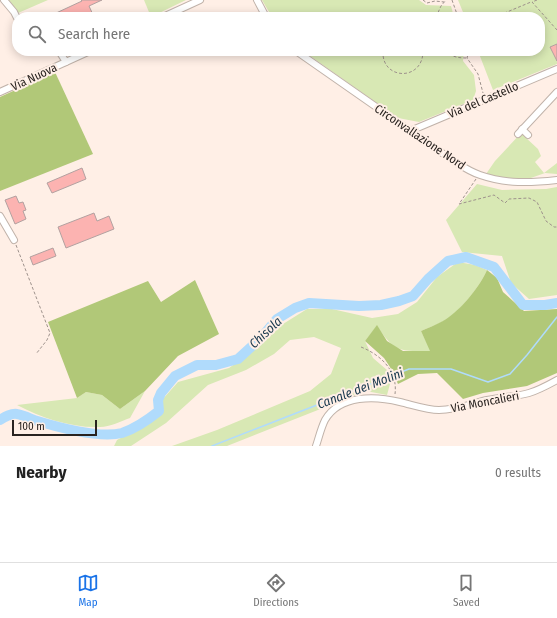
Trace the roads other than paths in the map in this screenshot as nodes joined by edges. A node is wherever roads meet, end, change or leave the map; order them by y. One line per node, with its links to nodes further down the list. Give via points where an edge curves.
1 (4, 0): 6 (street)
2 (200, 0): 7 (street)
3 (250, 0): 5 (street)
4 (257, 0): 5 (street)
5 (260, 7): 8 (street)
6 (14, 12)
7 (174, 12)
8 (263, 12)
9 (62, 56): 12 (street)
10 (79, 56): 12 (street, Via Nuova)
11 (303, 56): 16 (street, Circonvallazione Nord)
12 (66, 62): 14 (street, Via Nuova)
13 (557, 69): 16 (street, Via del Castello)
14 (0, 92)
15 (557, 92): 17 (street, via 520,132)
16 (410, 131): 18 (street, Circonvallazione Nord, via 478,175 503,182)
17 (528, 135)
18 (557, 180)
19 (0, 216): 20 (street)
20 (14, 240)
21 (557, 380): 22 (street, Via Moncalieri, via 530,393 497,398 453,410 438,410 370,398 358,399 334,409 326,419)
22 (316, 446)

